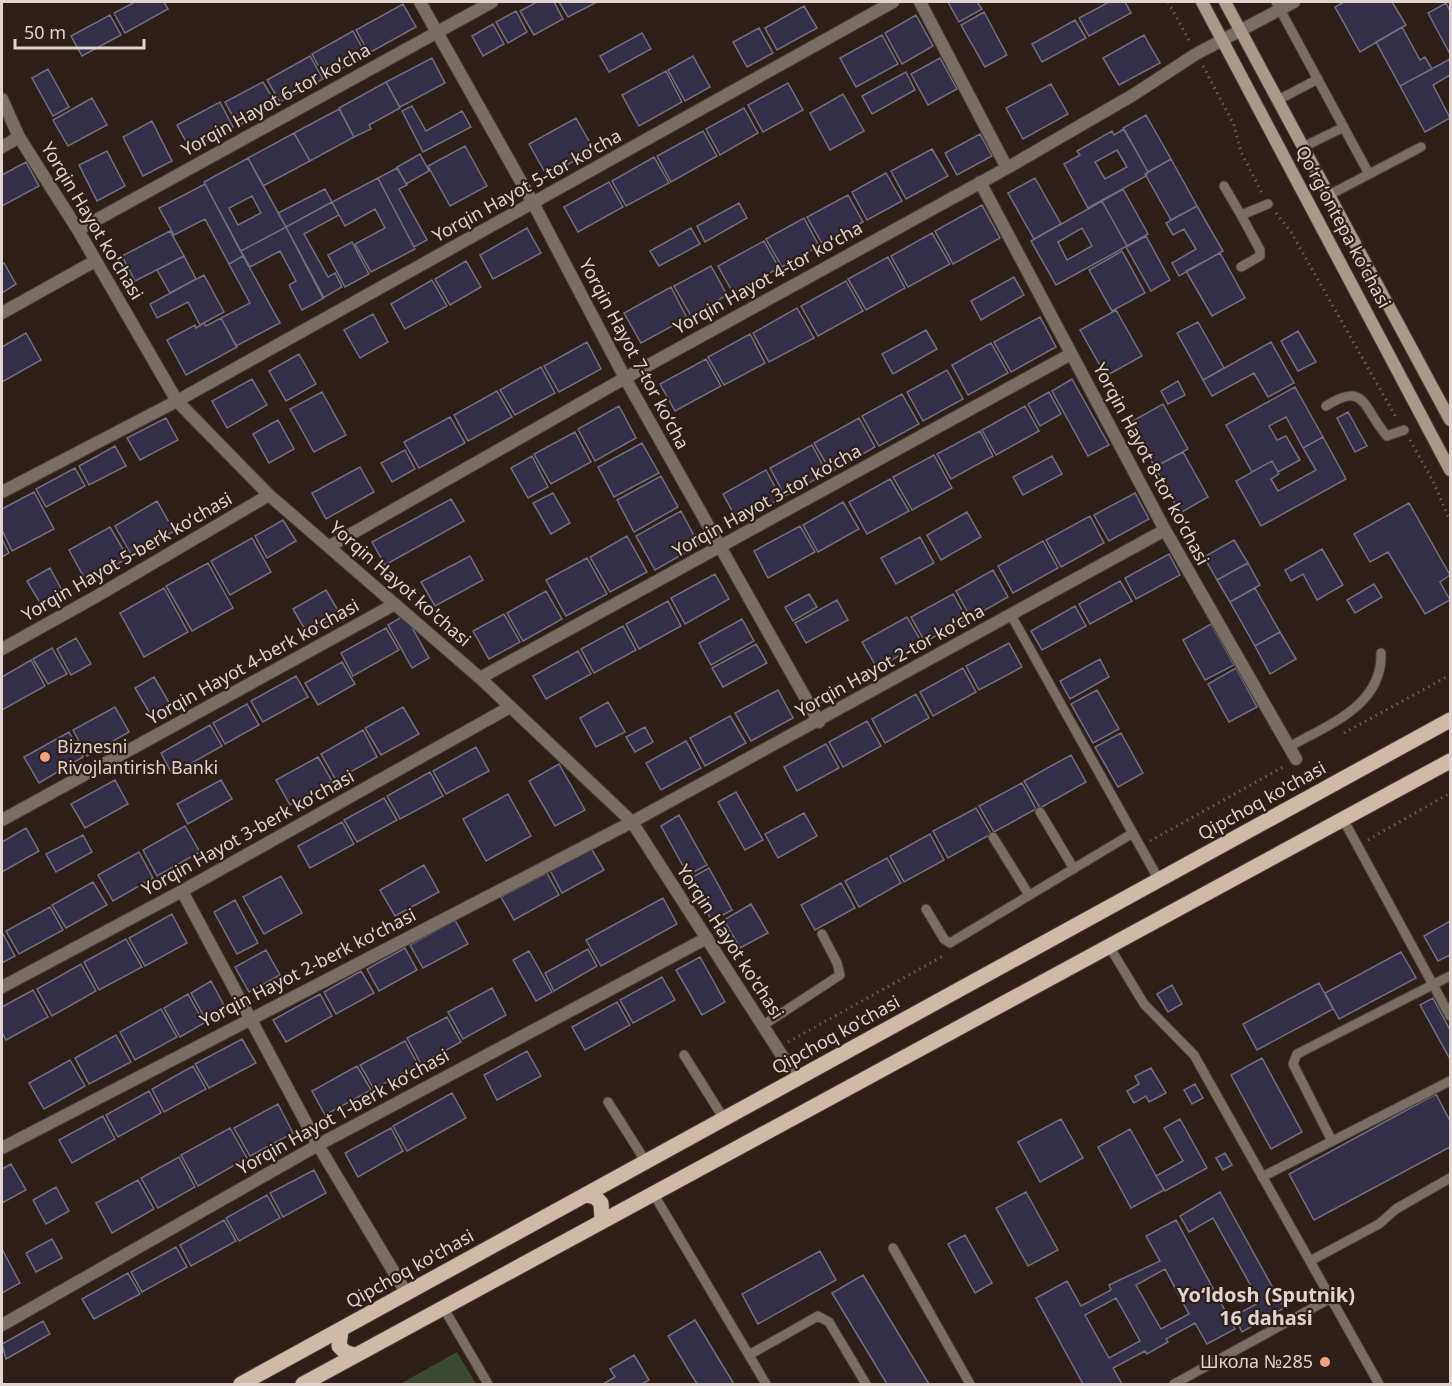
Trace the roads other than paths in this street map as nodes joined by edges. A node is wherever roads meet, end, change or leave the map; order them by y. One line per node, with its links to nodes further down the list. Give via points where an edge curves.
1 (420, 2): 10 (street, Yorqin Hayot 7-tor koʻcha)
2 (492, 2): 10 (street, Yorqin Hayot 6-tor koʻcha)
3 (893, 2): 25 (street, Yorqin Hayot 5-tor koʻcha)
4 (920, 2): 20 (street)
5 (1202, 2): 11 (main road, Qoʻrgʻontepa koʻchasi)
6 (1225, 2): 9 (main road, Qoʻrgʻontepa koʻchasi)
7 (1294, 2): 8 (street, Yorqin Hayot 4-tor koʻcha)
8 (1278, 5): 9 (street, Yorqin Hayot 4-tor koʻcha); 12 (lane)
9 (1240, 30): 11 (street, Yorqin Hayot 4-tor koʻcha); 14 (main road, Qoʻrgʻontepa koʻchasi)
10 (437, 31): 25 (street, Yorqin Hayot 7-tor koʻcha); 28 (street, Yorqin Hayot 6-tor koʻcha)
11 (1223, 39): 20 (street, Yorqin Hayot 4-tor koʻcha); 38 (main road, Qoʻrgʻontepa koʻchasi)
12 (1318, 79): 14 (lane); 15 (lane)
13 (2, 99): 16 (street, Yorqin Hayot ko'chasi)
14 (1278, 100): 18 (main road, Qoʻrgʻontepa koʻchasi)
15 (1344, 127): 18 (lane); 21 (lane)
16 (19, 137): 17 (street); 28 (street, Yorqin Hayot ko'chasi)
17 (2, 147)
18 (1303, 147): 24 (main road, Qoʻrgʻontepa koʻchasi)
19 (1421, 147): 21 (lane)
20 (1007, 168): 22 (street, Yorqin Hayot 4-tor koʻcha)
21 (1369, 174): 24 (lane)
22 (980, 182): 32 (street, Yorqin Hayot 8-tor koʻchasi); 33 (street, Yorqin Hayot 4-tor koʻcha)
23 (1224, 186): 27 (lane)
24 (1329, 195): 36 (main road, Qoʻrgʻontepa koʻchasi)
25 (533, 203): 33 (street, Yorqin Hayot 7-tor koʻcha); 34 (street, Yorqin Hayot 5-tor koʻcha)
26 (1268, 204): 27 (lane)
27 (1240, 215): 30 (lane, via 1260,250 1260,256)
28 (78, 231): 29 (street, Yorqin Hayot ko'chasi)
29 (96, 261): 31 (street); 34 (street, Yorqin Hayot ko'chasi)
30 (1241, 267)
31 (2, 313)
32 (1071, 354): 41 (street, Yorqin Hayot 8-tor koʻchasi); 43 (street, Yorqin Hayot 3-tor koʻcha)
33 (625, 378): 42 (street, Yorqin Hayot 4-tor koʻcha); 43 (street, Yorqin Hayot 7-tor koʻcha)
34 (177, 401): 39 (street, Yorqin Hayot 5-tor koʻcha); 40 (street, Yorqin Hayot ko'chasi)
35 (1326, 406): 37 (lane, via 1352,394 1360,398 1387,436)
36 (1450, 420)
37 (1404, 430)
38 (1450, 470)
39 (2, 492)
40 (269, 495): 42 (street, Yorqin Hayot ko'chasi); 46 (street, Yorqin Hayot 5-berk koʻchasi)
41 (1165, 530): 45 (street, Yorqin Hayot 2-tor koʻcha); 52 (street, Yorqin Hayot 8-tor koʻchasi)
42 (330, 546): 44 (street, Yorqin Hayot ko'chasi)
43 (720, 547): 48 (street, Yorqin Hayot 3-tor koʻcha); 51 (street, Yorqin Hayot 7-tor koʻcha)
44 (395, 604): 48 (street, Yorqin Hayot ko'chasi); 57 (street, Yorqin Hayot 4-berk koʻchasi)
45 (1011, 615): 51 (street, Yorqin Hayot 2-tor koʻcha); 59 (lane)
46 (2, 649)
47 (1381, 653): 52 (lane, via 1382,671 1372,691 1358,706)
48 (480, 678): 49 (street, Yorqin Hayot ko'chasi)
49 (510, 707): 58 (street, Yorqin Hayot ko'chasi); 63 (street, Yorqin Hayot 3-berk koʻchasi)
50 (1450, 720): 62 (main road, Qipchoq ko'chasi)
51 (819, 722): 58 (street, Yorqin Hayot 2-tor koʻcha)
52 (1288, 747): 53 (street, Yorqin Hayot 8-tor koʻchasi)
53 (1296, 759)
54 (1450, 761): 56 (main road)
55 (1040, 812): 61 (lane)
56 (1344, 819): 68 (main road); 70 (lane)
57 (2, 820)
58 (632, 822): 67 (street, Yorqin Hayot ko'chasi); 73 (street, Yorqin Hayot 2-berk koʻchasi)
59 (1133, 833): 61 (lane); 62 (lane)
60 (993, 837): 64 (lane)
61 (1074, 868): 64 (lane)
62 (1159, 880): 76 (main road, Qipchoq ko'chasi)
63 (182, 891): 71 (street, Yorqin Hayot 3-berk koʻchasi); 73 (street)
64 (1029, 896): 65 (lane, via 950,943)
65 (926, 909)
66 (822, 934): 74 (lane, via 840,975)
67 (706, 938): 74 (street, Yorqin Hayot ko'chasi); 81 (street, Yorqin Hayot 1-berk koʻchasi)
68 (1109, 946): 84 (lane, via 1144,1004 1194,1055); 86 (main road)
69 (1450, 976): 70 (lane)
70 (1434, 985): 72 (lane); 80 (lane, via 1297,1054 1293,1064)
71 (2, 987)
72 (1450, 1016)
73 (249, 1017): 81 (street); 82 (street, Yorqin Hayot 2-berk koʻchasi)
74 (762, 1026): 76 (street, Yorqin Hayot ko'chasi)
75 (684, 1055): 79 (lane)
76 (797, 1079): 79 (main road, Qipchoq ko'chasi)
77 (1450, 1081): 80 (lane)
78 (608, 1102): 83 (lane)
79 (724, 1119): 83 (main road, Qipchoq ko'chasi)
80 (1332, 1142): 84 (lane)
81 (318, 1145): 91 (street); 94 (street, Yorqin Hayot 1-berk koʻchasi)
82 (2, 1148)
83 (646, 1162): 87 (main road, Qipchoq ko'chasi)
84 (1262, 1177): 90 (lane)
85 (1450, 1178): 90 (lane)
86 (653, 1193): 88 (main road); 96 (lane)
87 (586, 1195): 88 (main road, via 601,1203); 91 (main road, Qipchoq ko'chasi)
88 (602, 1221): 93 (main road)
89 (893, 1248): 103 (lane)
90 (1310, 1261): 92 (lane)
91 (407, 1293): 95 (main road, Qipchoq ko'chasi)
92 (1330, 1298): 104 (lane); 105 (lane)
93 (443, 1307): 97 (main road); 100 (lane)
94 (2, 1325)
95 (341, 1330): 97 (main road, via 339,1346); 98 (main road, Qipchoq ko'chasi)
96 (749, 1354): 101 (lane); 102 (lane, via 818,1316 829,1322)
97 (354, 1355): 99 (main road)
98 (241, 1384)
99 (303, 1384)
100 (488, 1384)
101 (766, 1384)
102 (866, 1384)
103 (970, 1384)
104 (1174, 1384)
105 (1378, 1384)

